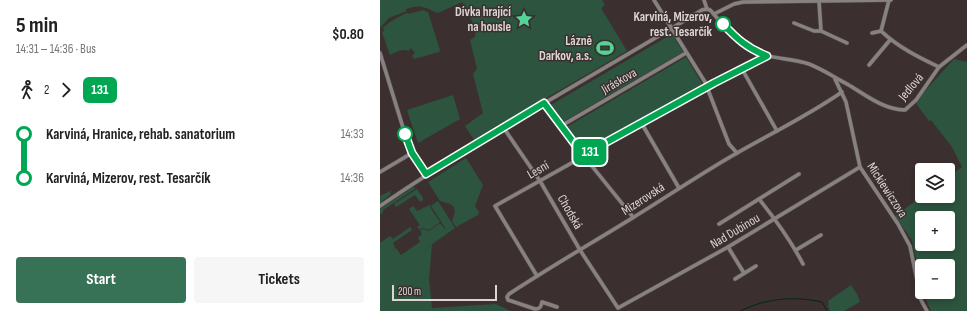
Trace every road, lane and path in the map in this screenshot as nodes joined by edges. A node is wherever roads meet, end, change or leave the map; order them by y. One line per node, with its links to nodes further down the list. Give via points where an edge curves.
1 (654, 0): 8 (street)
2 (706, 0): 5 (street)
3 (890, 0): 4 (street); 10 (street)
4 (819, 1): 6 (street, via 743,2); 9 (street)
5 (707, 9): 6 (street); 8 (street)
6 (714, 14): 17 (street, via 740,42 753,51)
7 (794, 23): 9 (street)
8 (672, 28): 16 (street); 25 (street)
9 (821, 31): 13 (street)
10 (881, 31): 11 (street); 12 (street)
11 (872, 33)
12 (890, 40): 19 (street); 20 (street, via 909,53)
13 (847, 43)
14 (967, 45): 20 (street, Jedlová)
15 (380, 52): 18 (street)
16 (686, 53): 23 (street); 27 (street, Jiráskova)
17 (767, 56): 21 (street, Lesní); 22 (street, via 808,64)
18 (381, 61): 30 (street)
19 (869, 65)
20 (939, 67): 22 (street, Jedlová, via 916,100 905,110 882,105)
21 (742, 69): 23 (street, Lesní); 29 (street)
22 (835, 78): 24 (street, Mickiewiczova)
23 (708, 87): 26 (street, Lesní); 31 (street, via 730,144)
24 (842, 92): 29 (street, Mizerovská); 33 (street, Mickiewiczova)
25 (544, 103): 27 (street); 28 (street)
26 (642, 124): 32 (street, Lesní); 38 (street)
27 (561, 126): 32 (street)
28 (503, 127): 35 (street); 37 (street, Chodská)
29 (777, 131): 31 (street, Mizerovská)
30 (412, 153): 34 (street); 35 (street)
31 (737, 153): 38 (street, Mizerovská)
32 (583, 155): 37 (street, Lesní); 41 (street)
33 (860, 167): 42 (street, Nad Dubinou); 55 (street, Mickiewiczova, via 910,246 921,300)
34 (380, 172)
35 (426, 174): 40 (street)
36 (799, 174): 39 (street)
37 (540, 181): 46 (street, Chodská); 51 (street, Lesní, via 496,206)
38 (679, 188): 41 (street, Mizerovská)
39 (759, 199): 42 (street); 43 (street)
40 (380, 206)
41 (633, 217): 46 (street, Mizerovská)
42 (775, 218): 45 (street, Nad Dubinou); 47 (street)
43 (719, 224)
44 (821, 235): 47 (street)
45 (728, 247): 50 (street); 54 (street, Nad Dubinou)
46 (580, 250): 51 (street, Mizerovská); 54 (street, Chodská)
47 (796, 250): 48 (street)
48 (803, 264)
49 (756, 266): 50 (street)
50 (744, 273): 52 (street)
51 (537, 276): 53 (street, Mizerovská, via 509,294 508,300 535,309 541,306 542,302)
52 (734, 279)
53 (557, 307)
54 (618, 308)
55 (927, 311)

